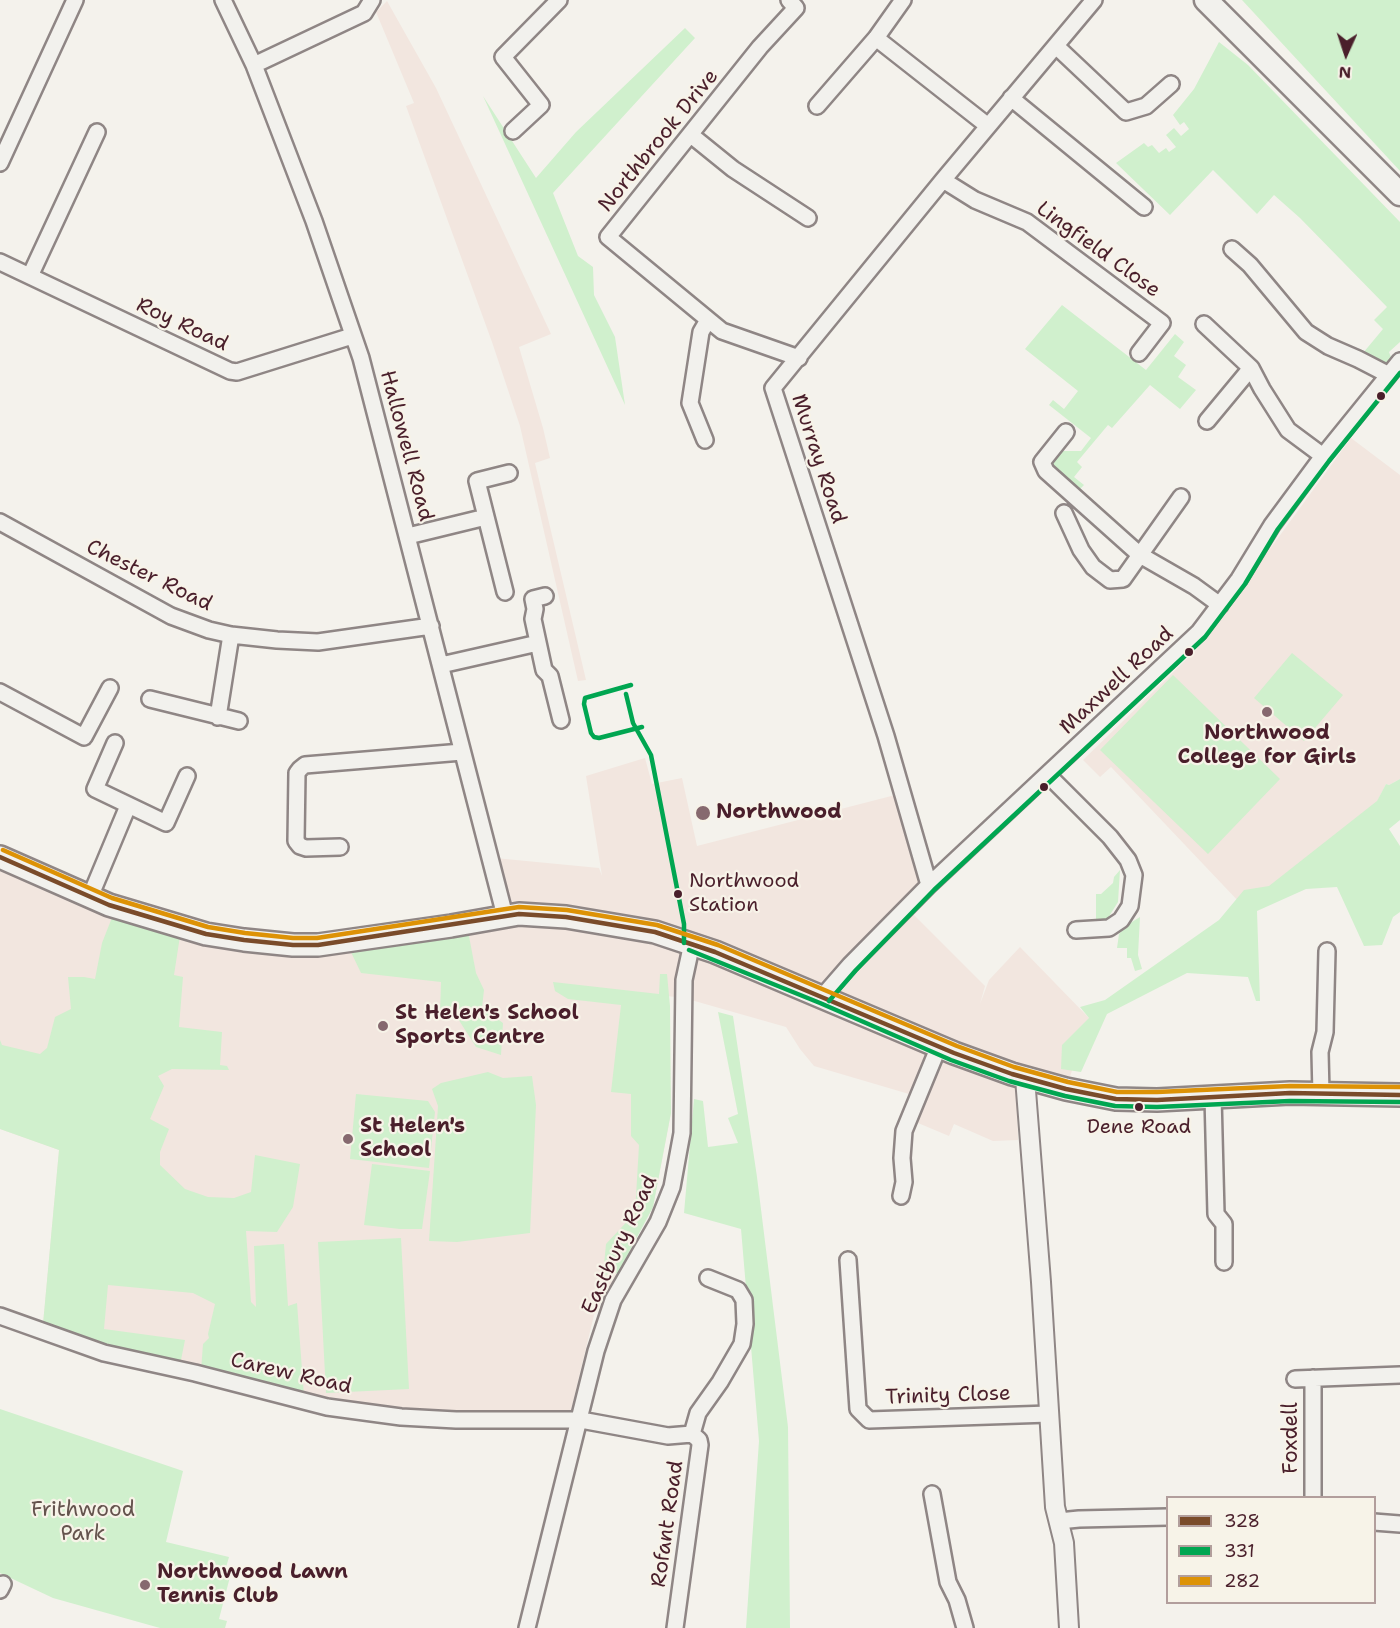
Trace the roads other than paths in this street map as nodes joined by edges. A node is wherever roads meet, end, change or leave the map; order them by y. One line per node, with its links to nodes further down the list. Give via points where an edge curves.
1 (75, 0): 19 (street)
2 (223, 0): 11 (street, Hallowell Road)
3 (559, 0): 17 (street, via 503,57 541,105)
4 (789, 0): 18 (street, Northbrook Drive, via 796,8)
5 (903, 0): 9 (street)
6 (1094, 0): 10 (street, Murray Road)
7 (1206, 0): 21 (main road)
8 (368, 6): 11 (street)
9 (876, 39): 14 (street); 15 (street)
10 (1056, 46): 12 (street, via 1126,112 1146,106); 13 (street, Murray Road)
11 (254, 65): 29 (street, Hallowell Road, via 314,221)
12 (1171, 84)
13 (1011, 99): 15 (street, Murray Road); 22 (street)
14 (817, 106)
15 (988, 126): 20 (street, Murray Road)
16 (97, 132): 26 (street)
17 (513, 132)
18 (691, 135): 23 (street, via 733,169); 27 (street, Northbrook Drive, via 608,237)
19 (0, 163)
20 (943, 180): 30 (street, Lingfield Close, via 975,200 1027,222 1162,323); 31 (street, Murray Road)
21 (1400, 194)
22 (1144, 207)
23 (808, 218)
24 (1232, 249): 34 (street, via 1251,265 1306,332)
25 (0, 262): 26 (street, Roy Road)
26 (30, 276): 29 (street, Roy Road, via 230,371)
27 (708, 320): 31 (street, via 722,331); 37 (street, via 700,332 690,403)
28 (1204, 324): 33 (street)
29 (352, 336): 44 (street, Hallowell Road)
30 (1139, 353)
31 (799, 358): 66 (street, Murray Road, via 773,388 886,736)
32 (1400, 362): 34 (street, Maxwell Road)
33 (1251, 368): 35 (street); 38 (street, via 1288,430)
34 (1389, 375): 38 (street, Maxwell Road)
35 (1207, 421)
36 (1066, 432): 45 (street, via 1042,462 1046,471)
37 (705, 440)
38 (1323, 456): 48 (street, Maxwell Road)
39 (509, 473): 42 (street, via 477,481)
40 (1181, 497): 45 (street)
41 (1064, 513): 45 (street, via 1081,550 1093,567 1110,580 1124,579)
42 (486, 517): 44 (street); 46 (street)
43 (0, 522): 50 (street, Chester Road, via 171,616)
44 (408, 536): 49 (street, Hallowell Road)
45 (1140, 555): 48 (street)
46 (505, 592)
47 (545, 596): 51 (street, via 533,599)
48 (1220, 605): 61 (street, Maxwell Road, via 1199,632)
49 (431, 626): 50 (street, Chester Road, via 318,642); 52 (street, Hallowell Road)
50 (231, 635): 56 (street)
51 (538, 643): 52 (street); 57 (street)
52 (441, 665): 60 (street, Hallowell Road)
53 (110, 688): 54 (street, via 84,737)
54 (0, 692)
55 (150, 699): 56 (street)
56 (218, 717): 58 (street)
57 (561, 720)
58 (239, 721)
59 (115, 743): 63 (street, via 95,789)
60 (462, 752): 64 (street, via 305,765 297,773 296,840 306,848); 68 (street, Hallowell Road)
61 (1048, 775): 66 (street, Maxwell Road); 69 (street, via 1110,837 1134,875 1130,906 1121,920 1109,928)
62 (187, 776): 63 (street, via 166,823)
63 (128, 806): 67 (street)
64 (340, 847)
65 (0, 857): 67 (main road)
66 (929, 885): 72 (street, Maxwell Road)
67 (90, 897): 68 (main road, via 206,934 293,945 355,940)
68 (506, 916): 70 (main road, via 566,917 655,932)
69 (1076, 930)
70 (692, 943): 72 (main road); 87 (street, Eastbury Road, via 684,980 684,1110 672,1188 658,1222 613,1300 596,1351)
71 (1327, 951): 75 (street)
72 (823, 996): 73 (main road)
73 (939, 1046): 74 (main road); 78 (street, via 904,1131)
74 (1025, 1078): 77 (main road, via 1116,1099); 86 (street)
75 (1321, 1094): 76 (main road); 77 (main road)
76 (1400, 1095)
77 (1213, 1096): 80 (street, via 1216,1214 1224,1224)
78 (901, 1196)
79 (848, 1260): 86 (street, Trinity Close, via 858,1409 869,1419)
80 (1224, 1262)
81 (708, 1278): 88 (street, via 738,1290 744,1300 745,1324 742,1344 698,1413)
82 (0, 1316): 87 (street, Carew Road, via 104,1353 327,1407 456,1420)
83 (1400, 1375): 84 (street, Foxdell)
84 (1313, 1378): 85 (street, Foxdell); 90 (street, Foxdell)
85 (1295, 1379)
86 (1049, 1414): 92 (street)
87 (581, 1420): 88 (street, Rofant Road, via 668,1436); 95 (street, Eastbury Road)
88 (692, 1434): 96 (street, Rofant Road, via 700,1445)
89 (932, 1494): 97 (street, via 948,1582)
90 (1313, 1496)
91 (1166, 1517): 92 (street)
92 (1059, 1521): 98 (street)
93 (1376, 1522): 94 (street)
94 (1400, 1524)
95 (527, 1628)
96 (675, 1628)
97 (965, 1628)
98 (1069, 1628)

